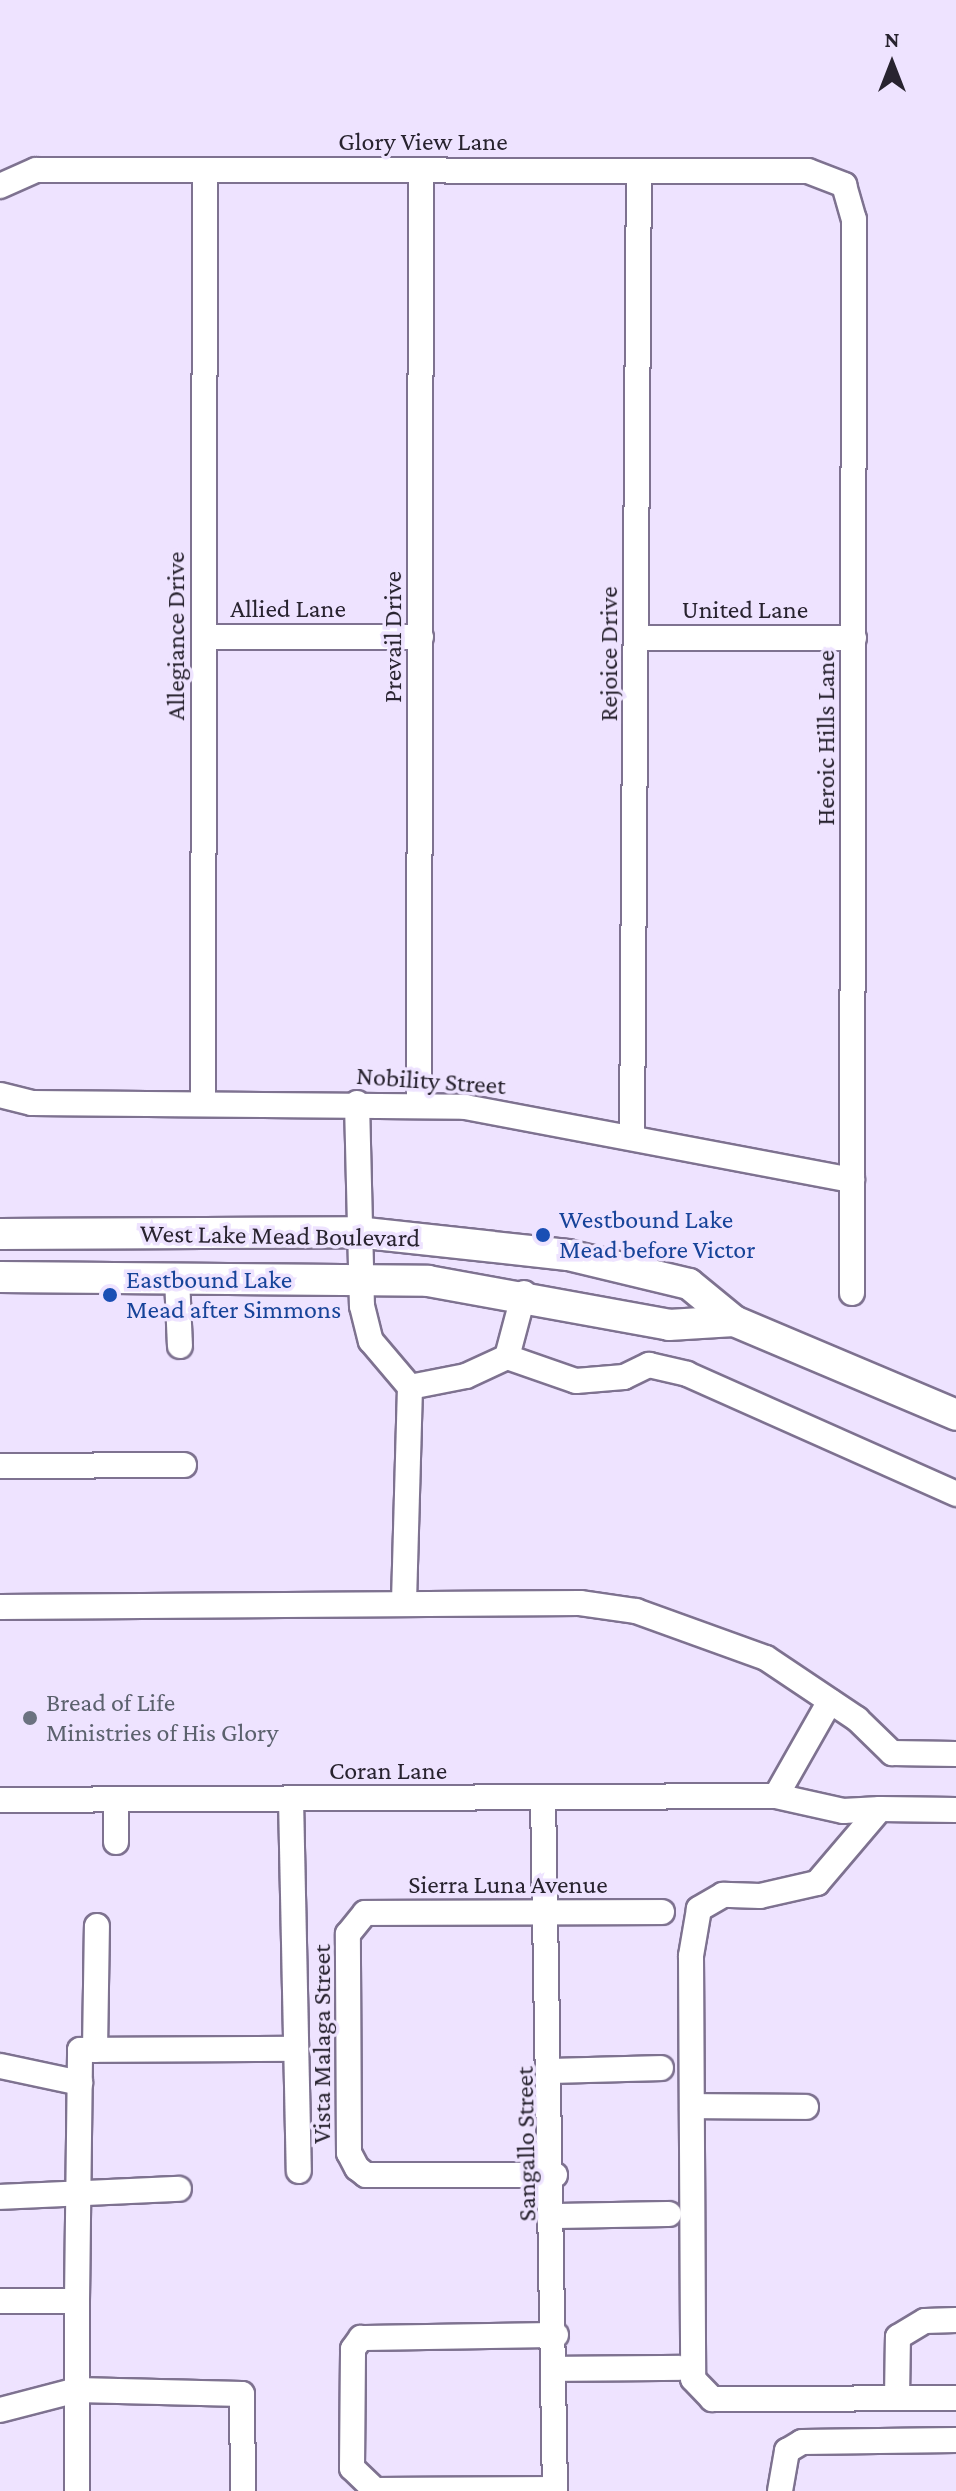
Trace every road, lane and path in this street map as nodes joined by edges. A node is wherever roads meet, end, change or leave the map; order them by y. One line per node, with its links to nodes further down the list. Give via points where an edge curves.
1 (205, 170): 2 (street, Glory View Lane); 5 (street, Glory View Lane, via 36,170); 6 (street, Allegiance Drive)
2 (421, 170): 3 (street, Glory View Lane); 7 (street, Prevail Drive)
3 (639, 171): 4 (street, Glory View Lane, via 808,171); 8 (street, Rejoice Drive)
4 (844, 185): 9 (street, Heroic Hills Lane, via 854,219)
5 (0, 186)
6 (204, 637): 7 (street, Allied Lane); 11 (street, Allegiance Drive)
7 (421, 637): 13 (street, Prevail Drive)
8 (637, 638): 9 (street, United Lane); 14 (street, Rejoice Drive)
9 (854, 638): 15 (street, Heroic Hills Lane)
10 (0, 1095): 11 (street, Nobility Street, via 32,1103)
11 (203, 1103): 12 (street, Nobility Street)
12 (357, 1103): 13 (street, Nobility Street); 16 (street)
13 (419, 1104): 14 (street, Nobility Street)
14 (632, 1138): 15 (street, Nobility Street)
15 (852, 1180): 23 (street, Heroic Hills Lane)
16 (356, 1232): 17 (main road, West Lake Mead Boulevard); 21 (street); 24 (main road, West Lake Mead Boulevard, via 568,1255 689,1284)
17 (176, 1233): 18 (main road, West Lake Mead Boulevard); 20 (main road)
18 (0, 1234)
19 (0, 1277): 20 (main road, West Lake Mead Boulevard)
20 (177, 1278): 21 (main road, West Lake Mead Boulevard); 25 (street)
21 (361, 1278): 22 (main road, West Lake Mead Boulevard); 27 (street, via 371,1341)
22 (524, 1293): 24 (main road, West Lake Mead Boulevard, via 669,1325); 26 (street)
23 (852, 1293)
24 (734, 1321): 28 (main road, West Lake Mead Boulevard)
25 (180, 1346)
26 (507, 1357): 27 (street, via 466,1376); 31 (street, via 576,1381 624,1377 649,1365 687,1374)
27 (410, 1387): 32 (street)
28 (956, 1415)
29 (184, 1465): 30 (street)
30 (0, 1466)
31 (956, 1494)
32 (404, 1604): 33 (street); 34 (street, via 580,1603 636,1611 766,1658)
33 (0, 1607)
34 (830, 1701): 35 (street, via 892,1753); 36 (street)
35 (956, 1754)
36 (776, 1796): 37 (street, Coran Lane); 41 (street, Coran Lane, via 843,1811)
37 (543, 1797): 38 (street, Coran Lane); 45 (street, Sangallo Street)
38 (291, 1799): 40 (street, Coran Lane); 48 (street)
39 (0, 1800): 40 (street, Coran Lane)
40 (116, 1800): 43 (street)
41 (880, 1809): 42 (street, Coran Lane); 54 (street, via 817,1883 760,1896 723,1895 699,1909 691,1956)
42 (956, 1810)
43 (116, 1842)
44 (662, 1912): 45 (street, Sierra Luna Avenue)
45 (551, 1915): 46 (street, Sierra Luna Avenue, via 365,1913); 52 (street, Sangallo Street)
46 (356, 1919): 57 (street, Vista Malaga Street, via 348,1934 348,2090 349,2153 357,2168 366,2175)
47 (97, 1926): 49 (street)
48 (291, 2049): 49 (street); 56 (street, via 299,2062)
49 (95, 2050): 53 (street, via 80,2050)
50 (0, 2066): 53 (street)
51 (661, 2068): 52 (street)
52 (553, 2071): 57 (street, Sangallo Street)
53 (80, 2083): 59 (street)
54 (692, 2106): 55 (street); 70 (street, via 693,2379 712,2399)
55 (806, 2107)
56 (299, 2171)
57 (555, 2175): 62 (street, Sangallo Street)
58 (179, 2189): 59 (street)
59 (79, 2194): 60 (street); 64 (street)
60 (0, 2197)
61 (669, 2214): 62 (street)
62 (555, 2216): 66 (street, Sangallo Street)
63 (0, 2301): 64 (street)
64 (77, 2301): 69 (street)
65 (956, 2320): 70 (street, via 925,2321 898,2337)
66 (556, 2335): 68 (street, Sangallo Street); 74 (street, via 361,2338 353,2349 357,2476 375,2490)
67 (679, 2368): 68 (street)
68 (555, 2369): 74 (street, Sangallo Street)
69 (77, 2390): 72 (street); 75 (street); 76 (street, via 242,2394)
70 (897, 2398): 71 (street)
71 (956, 2398)
72 (0, 2410)
73 (956, 2440): 77 (street, via 802,2442 787,2451)
74 (555, 2490)
75 (77, 2491)
76 (243, 2491)
77 (780, 2491)

